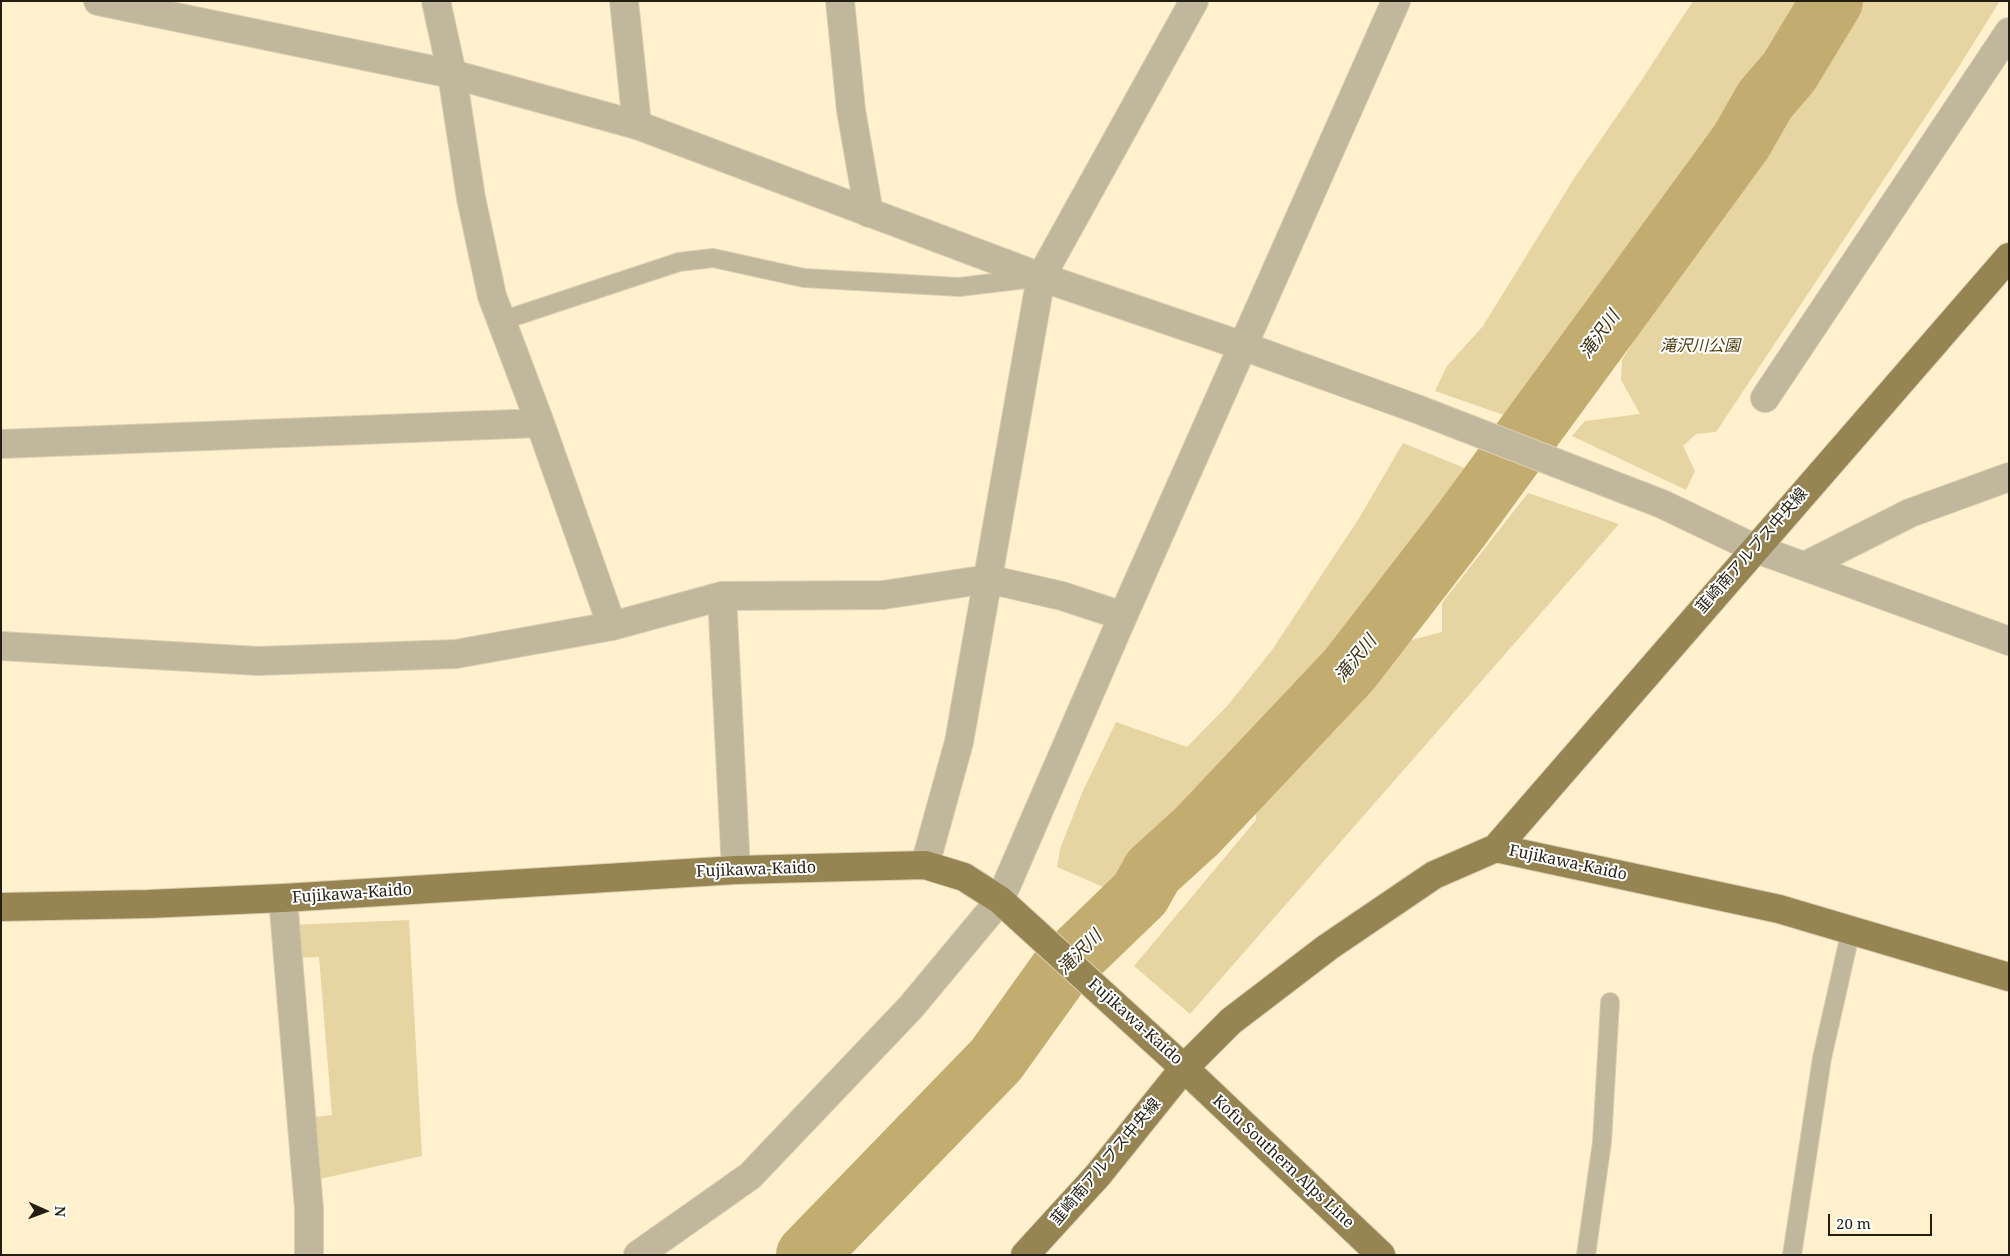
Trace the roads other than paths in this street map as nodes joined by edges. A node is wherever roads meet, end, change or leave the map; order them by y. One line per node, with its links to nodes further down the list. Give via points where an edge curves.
1 (98, 1): 8 (street)
2 (436, 1): 8 (street)
3 (624, 1): 9 (street)
4 (840, 1): 10 (street, via 850,110)
5 (1194, 1): 12 (street)
6 (1396, 1): 14 (street)
7 (2009, 32): 15 (street)
8 (452, 74): 9 (street); 13 (street, via 471,198 492,296)
9 (637, 125): 10 (street)
10 (870, 213): 12 (street)
11 (2009, 257): 19 (main road, 韮崎南アルプス中央線)
12 (1041, 277): 13 (lane, via 959,287 804,278 713,258 679,262); 14 (street); 21 (street)
13 (501, 321): 16 (street)
14 (1243, 346): 19 (street, via 1662,504); 23 (street)
15 (1766, 398)
16 (540, 423): 17 (street); 24 (street)
17 (1, 444)
18 (2009, 477): 20 (street, via 1910,513)
19 (1754, 548): 20 (street); 27 (main road, 韮崎南アルプス中央線)
20 (1805, 566): 25 (street)
21 (988, 579): 22 (street, via 883,594); 23 (street, via 1062,596); 28 (street, via 959,742)
22 (722, 596): 24 (street); 29 (street)
23 (1123, 616): 31 (street)
24 (612, 626): 26 (street, via 456,654 258,661)
25 (2009, 641)
26 (1, 646)
27 (1496, 848): 33 (main road, Fujikawa-Kaido, via 1779,909); 36 (main road, Fujikawa-Kaido, via 1434,875 1328,947 1231,1021)
28 (924, 865): 29 (main road, Fujikawa-Kaido); 31 (main road, Fujikawa-Kaido, via 964,877)
29 (736, 870): 30 (main road, Fujikawa-Kaido)
30 (283, 898): 32 (main road, Fujikawa-Kaido); 37 (street, via 309,1209)
31 (1000, 900): 36 (main road, Fujikawa-Kaido); 38 (street, via 912,1007 750,1176)
32 (1, 907)
33 (1851, 930): 34 (main road, Fujikawa-Kaido); 42 (lane, via 1822,1058)
34 (2009, 976)
35 (1610, 1002): 41 (lane, via 1602,1142)
36 (1184, 1068): 39 (main road, 韮崎南アルプス中央線, via 1098,1175); 40 (main road, Kofu Southern Alps Line)
37 (309, 1255)
38 (638, 1255)
39 (1025, 1255)
40 (1381, 1255)
41 (1586, 1255)
42 (1792, 1255)

